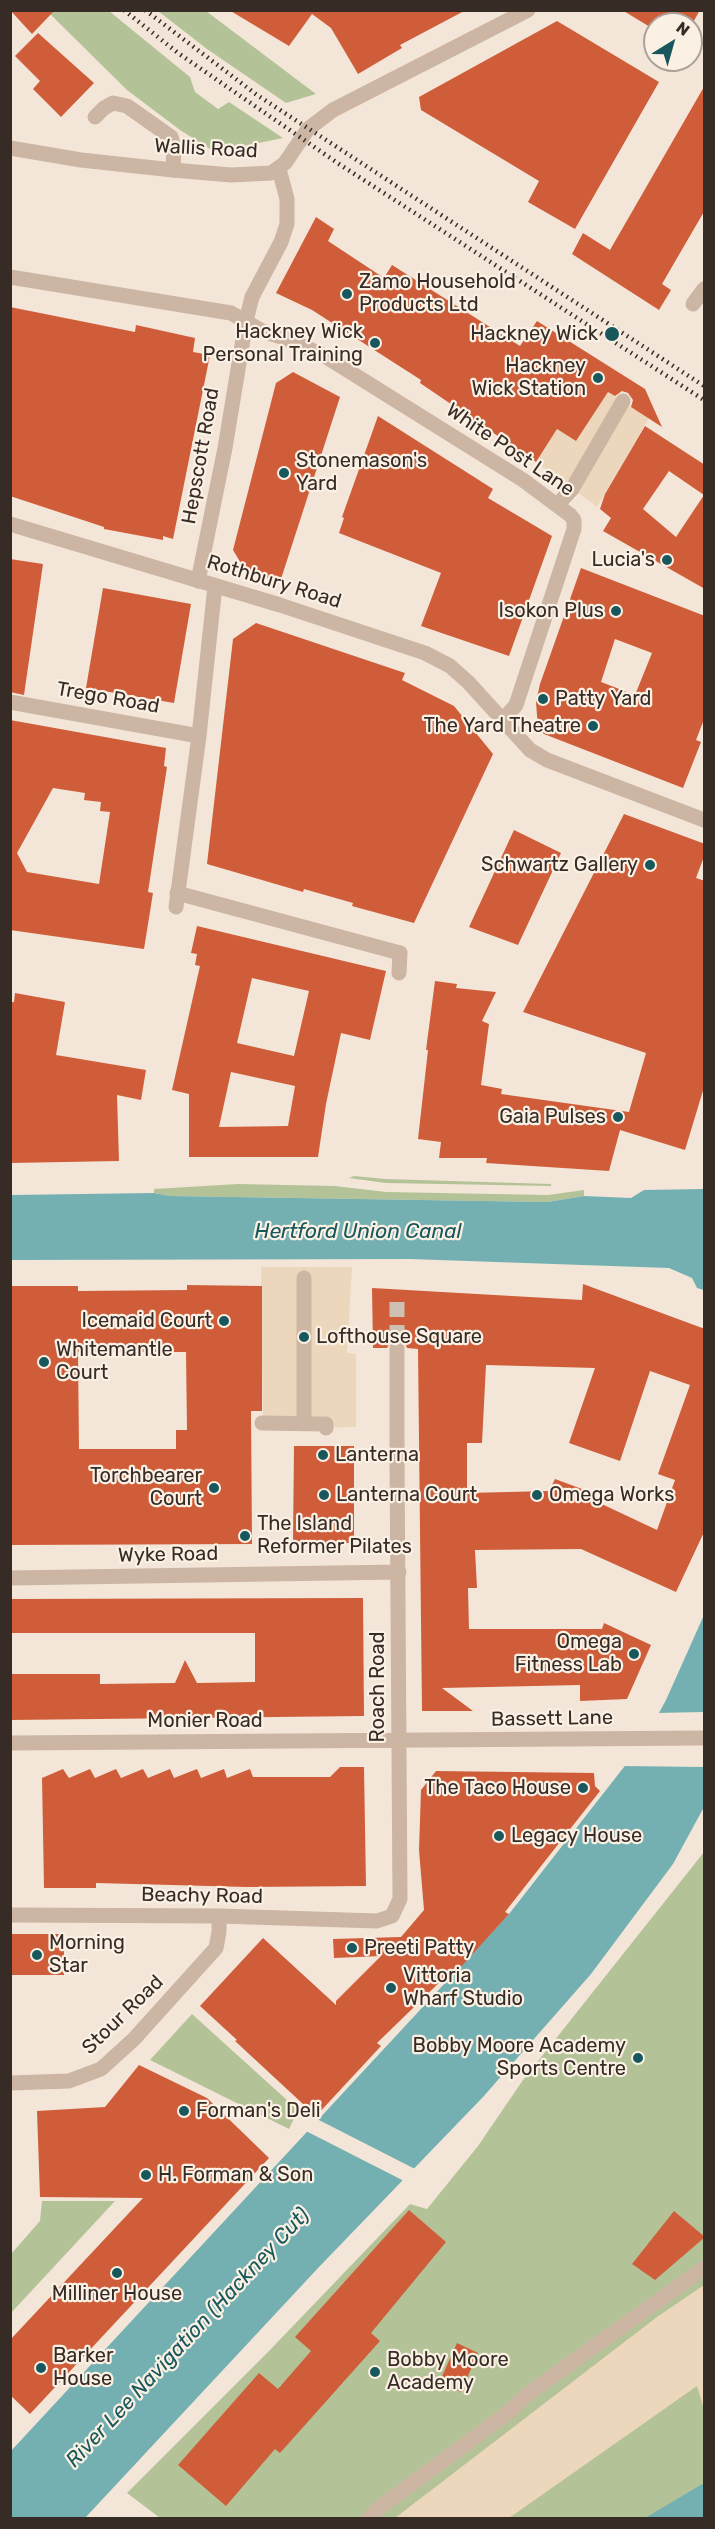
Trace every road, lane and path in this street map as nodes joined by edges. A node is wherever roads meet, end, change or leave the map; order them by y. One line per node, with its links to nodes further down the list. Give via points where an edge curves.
1 (528, 10): 4 (street, Wallis Road, via 333,110 308,129)
2 (95, 117): 5 (street, via 113,104 127,106 171,137)
3 (10, 148): 5 (street, Wallis Road)
4 (279, 169): 5 (street, Wallis Road, via 259,175); 9 (street, Hepscott Road, via 287,199 287,224 256,289)
5 (173, 170)
6 (10, 277): 9 (street, White Post Lane, via 231,313)
7 (705, 289): 8 (street)
8 (693, 304)
9 (246, 321): 11 (street, White Post Lane, via 323,355); 13 (street, Hepscott Road)
10 (623, 402): 11 (street, via 572,489)
11 (557, 505): 16 (street, White Post Lane, via 574,520 574,529 516,705)
12 (10, 524): 13 (street, Rothbury Road)
13 (198, 581): 14 (street, Rothbury Road)
14 (215, 586): 16 (street, Rothbury Road, via 425,653 450,666); 17 (street)
15 (10, 702): 17 (street, Trego Road)
16 (504, 720): 18 (street, via 530,750 546,760)
17 (199, 736): 19 (street, via 177,900 400,953)
18 (705, 820)
19 (399, 973)
20 (304, 1278): 23 (street)
21 (397, 1348): 25 (street, Roach Road)
22 (262, 1423): 23 (street)
23 (304, 1424): 24 (street, via 326,1424)
24 (326, 1428)
25 (399, 1572): 26 (street, Wyke Road); 28 (street, Roach Road)
26 (10, 1578)
27 (705, 1738): 28 (street, Bassett Lane)
28 (400, 1742): 29 (street, Monier Road); 32 (street, Roach Road, via 400,1899)
29 (10, 1743)
30 (10, 1916): 31 (street, Beachy Road)
31 (219, 1916): 32 (street, Beachy Road, via 377,1921); 33 (street, Stour Road, via 216,1948 134,2039 101,2069 69,2081)
32 (392, 1916)
33 (10, 2083)
34 (705, 2268): 35 (street, via 585,2351)
35 (369, 2518)

